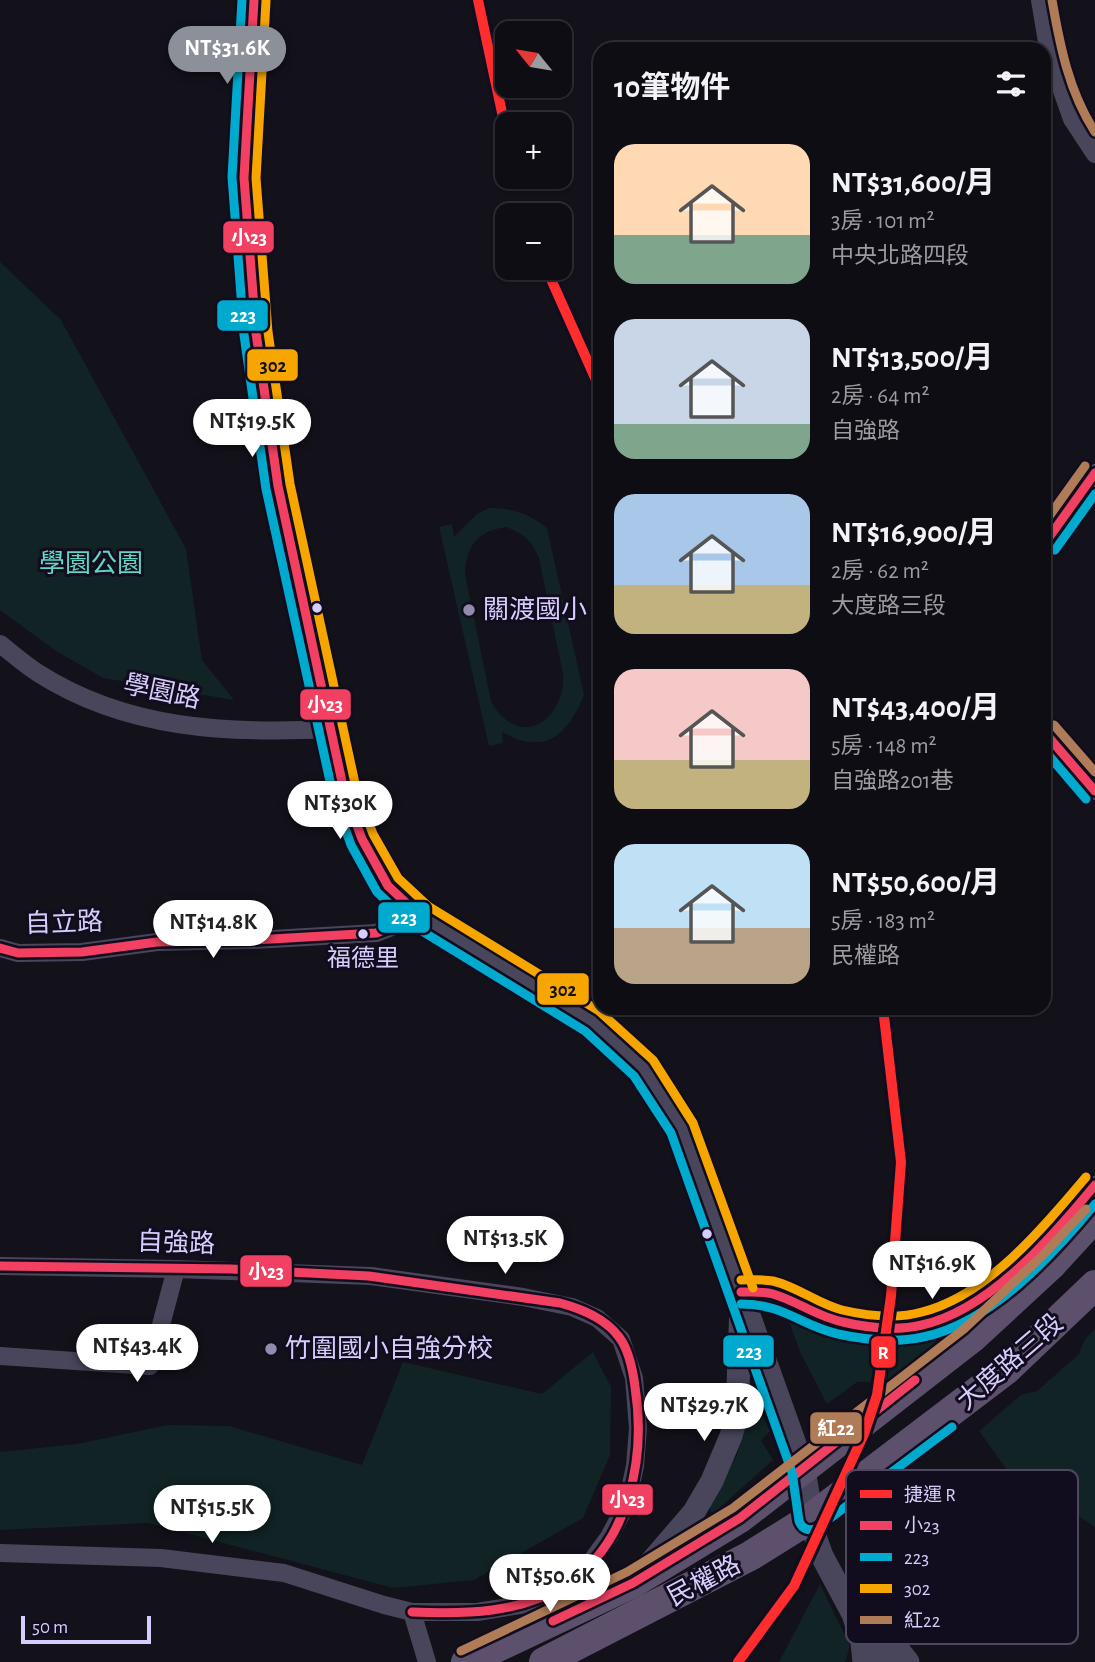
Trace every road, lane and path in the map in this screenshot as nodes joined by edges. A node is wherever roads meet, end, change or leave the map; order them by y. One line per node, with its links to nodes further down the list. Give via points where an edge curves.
1 (254, 0): 9 (street, via 244,178 256,333 278,486)
2 (1040, 0): 3 (street)
3 (1047, 42)
4 (1051, 60): 5 (street, via 1072,119)
5 (1095, 154)
6 (1095, 474): 7 (street)
7 (1051, 535)
8 (0, 644): 9 (street, 學園路, via 78,695 163,723 236,731)
9 (331, 729): 12 (street, via 344,791 362,839 388,886)
10 (1051, 740): 11 (street)
11 (1095, 791)
12 (420, 916): 13 (street, 自立路, via 376,933 156,942 82,953 18,953); 19 (street, via 592,1021 643,1068 682,1128)
13 (0, 948)
14 (1095, 1185): 19 (street, via 1013,1273 965,1306 931,1322 906,1327 859,1324 836,1320 772,1293)
15 (1095, 1217): 21 (main road, 大度路三段, via 972,1338)
16 (0, 1266): 17 (street, 自強路)
17 (176, 1269): 20 (street, via 150,1366); 32 (street, 自強路, via 371,1276 523,1297 586,1311 621,1339 634,1378 635,1466 627,1503 587,1567 567,1584 526,1604 477,1612)
18 (1095, 1285): 22 (main road, 大度路三段, via 1007,1368)
19 (741, 1292): 21 (street); 29 (street, via 737,1414 731,1436 694,1512)
20 (0, 1356)
21 (804, 1469): 24 (main road, 大度路三段); 25 (street)
22 (874, 1470)
23 (846, 1491): 25 (main road, 大度路三段)
24 (740, 1518): 29 (main road, 民權路)
25 (811, 1518): 27 (main road, 大度路三段); 28 (street)
26 (0, 1553): 32 (street, 自強路, via 161,1558 284,1573)
27 (750, 1556): 38 (main road, 民權路)
28 (822, 1556): 30 (street); 31 (street)
29 (633, 1583): 37 (main road, 民權路)
30 (846, 1586)
31 (846, 1601)
32 (412, 1612): 36 (street)
33 (862, 1644): 39 (street)
34 (872, 1644): 40 (street, via 882,1660)
35 (893, 1644): 41 (street)
36 (427, 1662)
37 (466, 1662)
38 (544, 1662)
39 (864, 1662)
40 (892, 1662)
41 (908, 1662)

